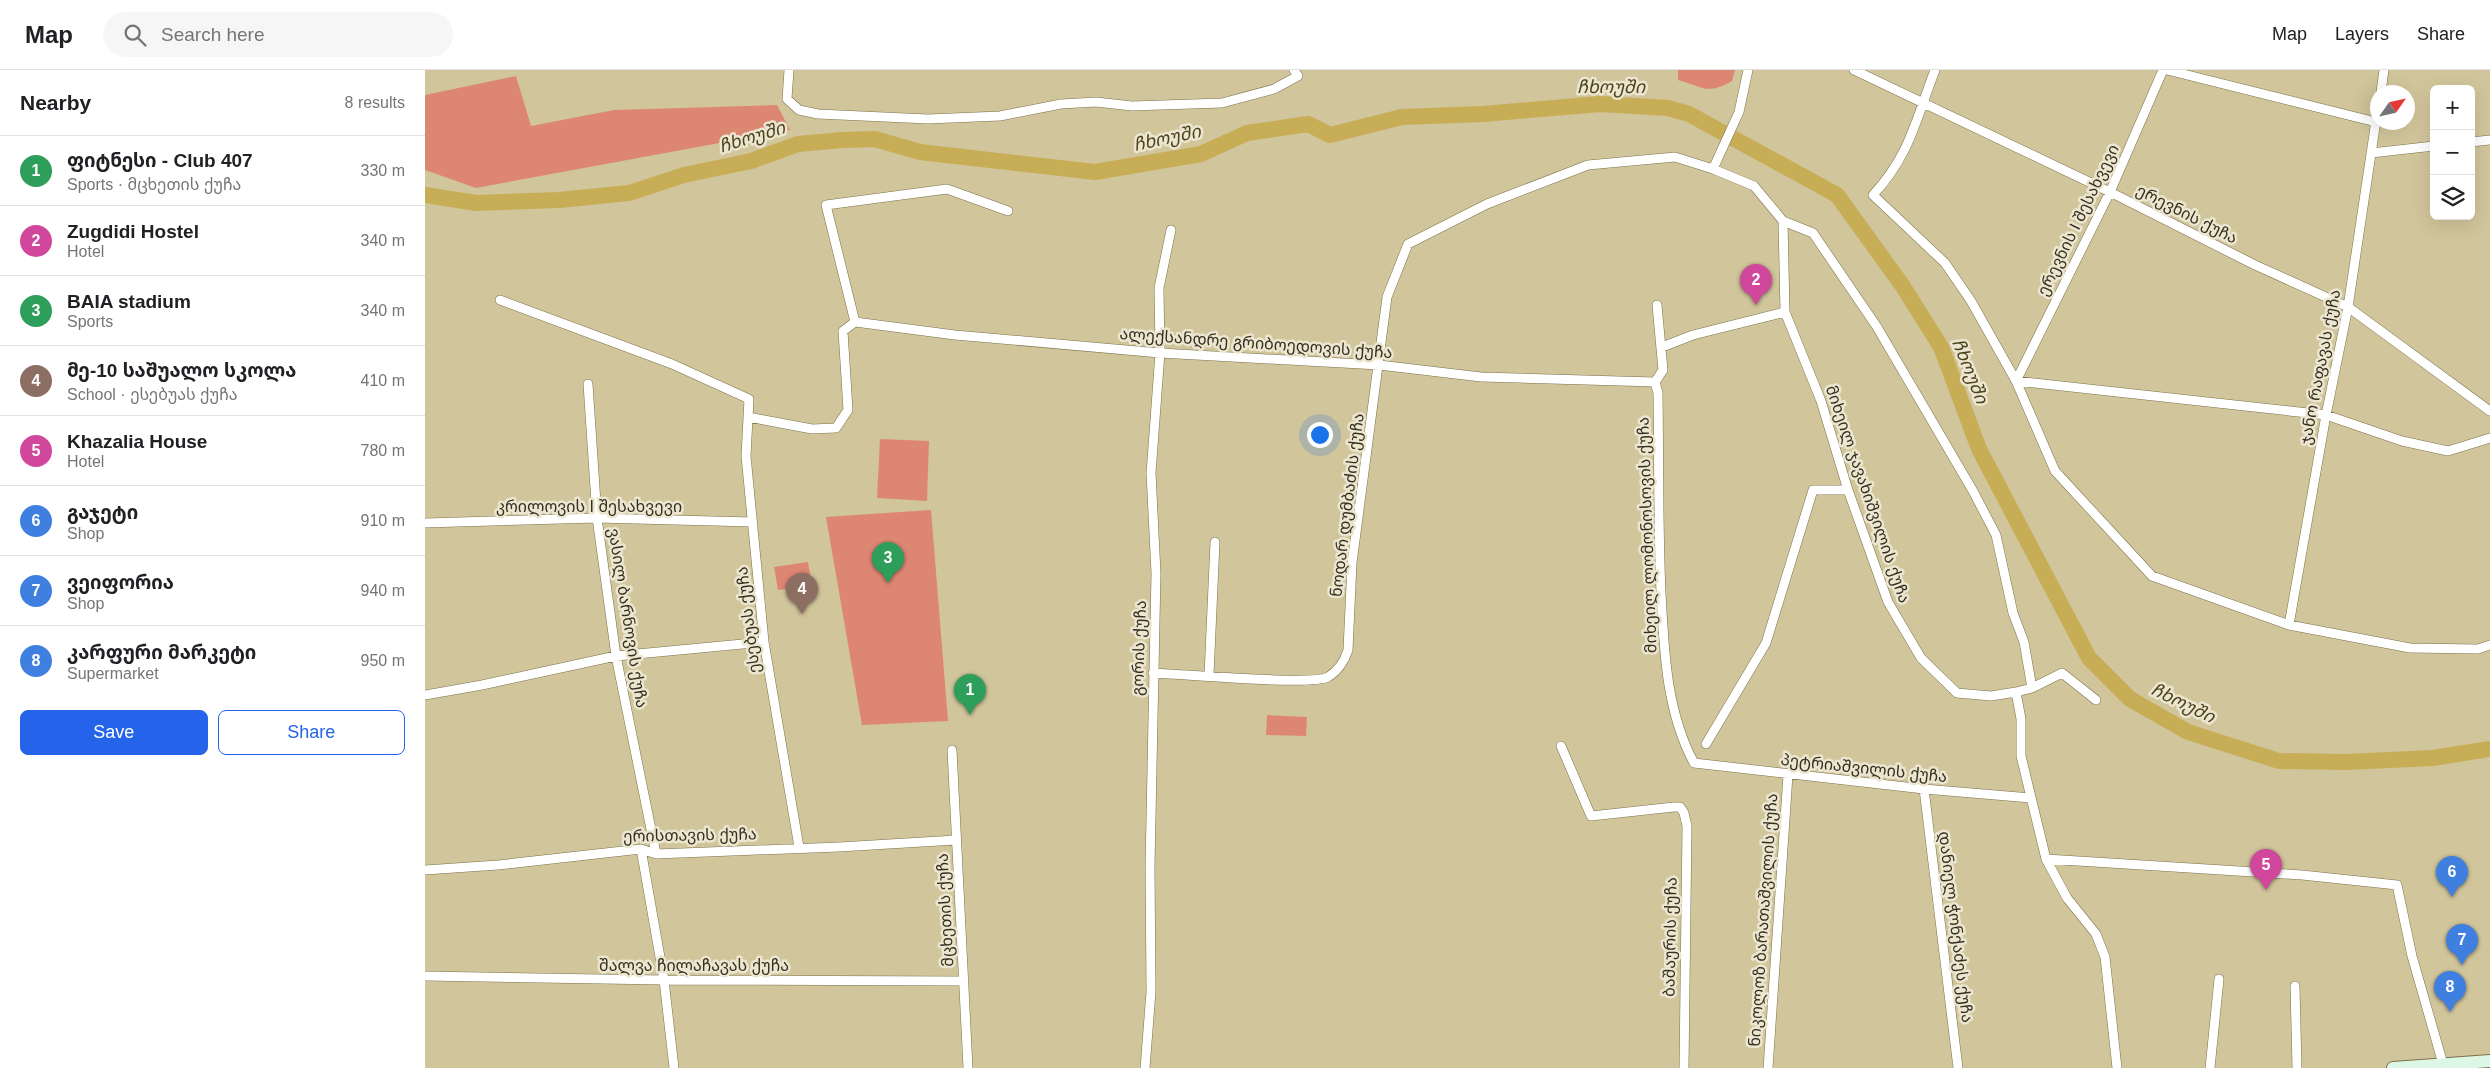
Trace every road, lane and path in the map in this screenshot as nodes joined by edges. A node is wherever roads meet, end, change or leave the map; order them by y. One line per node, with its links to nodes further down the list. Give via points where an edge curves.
1 (789, 70): 7 (street, via 787,99 799,110 819,114 928,119 1000,116 1061,104 1095,102 1132,106 1222,103 1274,89)
2 (1748, 70): 16 (street, via 1739,112)
3 (1854, 70): 9 (street, ერევნის ქუჩა)
4 (1935, 70): 9 (street)
5 (2165, 70): 10 (street); 17 (street, ერევნის I შესახვევი)
6 (2384, 70): 8 (street)
7 (1296, 73)
8 (2382, 85)
9 (1923, 101): 17 (street, ერევნის ქუჩა); 29 (street, via 1905,152 1873,195 1945,264 1971,302)
10 (2370, 116)
11 (2375, 130): 15 (street, ჯანო რაფავას ქუჩა)
12 (2490, 140): 13 (street)
13 (2475, 142)
14 (2430, 146): 15 (street)
15 (2371, 153): 23 (street, ჯანო რაფავას ქუჩა)
16 (1713, 169): 19 (street, ნოდარ დუმბაძის ქუჩა, via 1754,186); 28 (street, ნოდარ დუმბაძის ქუჩა, via 1675,157 1588,165 1487,204 1408,244 1387,297)
17 (2110, 192): 23 (street, ერევნის ქუჩა, via 2255,265); 29 (street, ერევნის I შესახვევი)
18 (1008, 211): 25 (street, via 947,189 826,205)
19 (1783, 221): 24 (street, მიხეილ ჯავახიშვილის ქუჩა); 47 (street, via 1813,233 1877,327 1973,491 1996,535 2013,613 2024,642)
20 (1171, 230): 27 (street, გორის ქუჩა, via 1159,288)
21 (500, 300): 34 (street, ესებუას ქუჩა, via 673,364 749,399)
22 (1657, 305): 26 (street, მიხეილ ლომონოსოვის ქუჩა)
23 (2348, 307): 32 (street, ერევნის ქუჩა); 33 (street, ჯანო რაფავას ქუჩა)
24 (1785, 312): 26 (street, via 1693,335); 36 (street, მიხეილ ჯავახიშვილის ქუჩა, via 1821,401)
25 (855, 322): 27 (street, ალექსანდრე გრიბოედოვის ქუჩა, via 955,335); 34 (street, via 843,331 848,410 836,428 812,429)
26 (1662, 347): 30 (street, მიხეილ ლომონოსოვის ქუჩა, via 1663,370)
27 (1160, 353): 28 (street, ალექსანდრე გრიბოედოვის ქუჩა); 45 (street, გორის ქუჩა, via 1151,473 1156,573)
28 (1379, 365): 30 (street, ალექსანდრე გრიბოედოვის ქუჩა, via 1481,376); 46 (street, ნოდარ დუმბაძის ქუჩა, via 1352,563 1345,659 1333,673 1322,679)
29 (2016, 381): 33 (street); 41 (street, via 2055,471 2152,576)
30 (1655, 382): 54 (street, მიხეილ ლომონოსოვის ქუჩა, via 1663,638 1673,707 1683,742)
31 (587, 384): 37 (street, ვასილ ბარნოვის ქუჩა)
32 (2490, 411)
33 (2326, 415): 35 (street, via 2402,441 2448,451); 41 (street, ჯანო რაფავას ქუჩა)
34 (748, 417): 38 (street, ესებუას ქუჩა, via 746,456)
35 (2490, 438)
36 (1848, 490): 48 (street, მიხეილ ჯავახიშვილის ქუჩა, via 1887,602 1921,658 1957,693 1991,696); 51 (street, via 1813,490 1766,643)
37 (597, 518): 38 (street, კრილოვის I შესახვევი); 39 (street, კრილოვის I შესახვევი); 44 (street, ვასილ ბარნოვის ქუჩა)
38 (752, 522): 42 (street, ესებუას ქუჩა)
39 (425, 523)
40 (1215, 542): 46 (street)
41 (2289, 625): 43 (street, via 2410,648 2478,649)
42 (764, 642): 44 (street); 59 (street, ესებუას ქუჩა)
43 (2490, 646)
44 (616, 656): 49 (street); 61 (street, ვასილ ბარნოვის ქუჩა)
45 (1153, 672): 46 (street, ნოდარ დუმბაძის ქუჩა); 73 (street, გორის ქუჩა, via 1151,992)
46 (1209, 675)
47 (2032, 688): 48 (street, მიხეილ ჯავახიშვილის ქუჩა); 50 (street, მიხეილ ჯავახიშვილის ქუჩა, via 2062,673)
48 (2016, 692): 57 (street, via 2021,719 2021,756)
49 (425, 695)
50 (2096, 700)
51 (1706, 744)
52 (1561, 746): 74 (street, ბაშაურის ქუჩა, via 1591,816 1680,807 1684,813 1687,826)
53 (952, 750): 58 (street, მცხეთის ქუჩა)
54 (1694, 763): 55 (street, პეტრიაშვილის ქუჩა)
55 (1788, 775): 56 (street, პეტრიაშვილის ქუჩა); 75 (street, ნიკოლოზ ბარათაშვილის ქუჩა)
56 (1923, 790): 57 (street, პეტრიაშვილის ქუჩა); 76 (street, დანიელ ჭონქაძეს ქუჩა)
57 (2031, 798): 62 (street)
58 (956, 840): 59 (street, ერისთავის ქუჩა, via 839,848); 67 (street, მცხეთის ქუჩა)
59 (799, 847): 61 (street, ერისთავის ქუჩა)
60 (641, 848): 61 (street, ერისთავის ქუჩა); 63 (street, ერისთავის ქუჩა, via 499,865); 66 (street)
61 (656, 854)
62 (2046, 859): 70 (street, via 2293,874 2397,886 2412,956); 77 (street, via 2067,898 2096,934 2105,957)
63 (425, 870)
64 (425, 976): 66 (street, შალვა ჩილაჩავას ქუჩა)
65 (2219, 979): 78 (street)
66 (664, 980): 67 (street, შალვა ჩილაჩავას ქუჩა); 71 (street)
67 (964, 980): 72 (street, მცხეთის ქუჩა)
68 (2295, 986): 79 (street)
69 (2490, 1061): 70 (main road)
70 (2443, 1064): 80 (main road)
71 (674, 1068)
72 (968, 1068)
73 (1145, 1068)
74 (1684, 1068)
75 (1767, 1068)
76 (1958, 1068)
77 (2117, 1068)
78 (2209, 1068)
79 (2297, 1068)
80 (2393, 1068)

